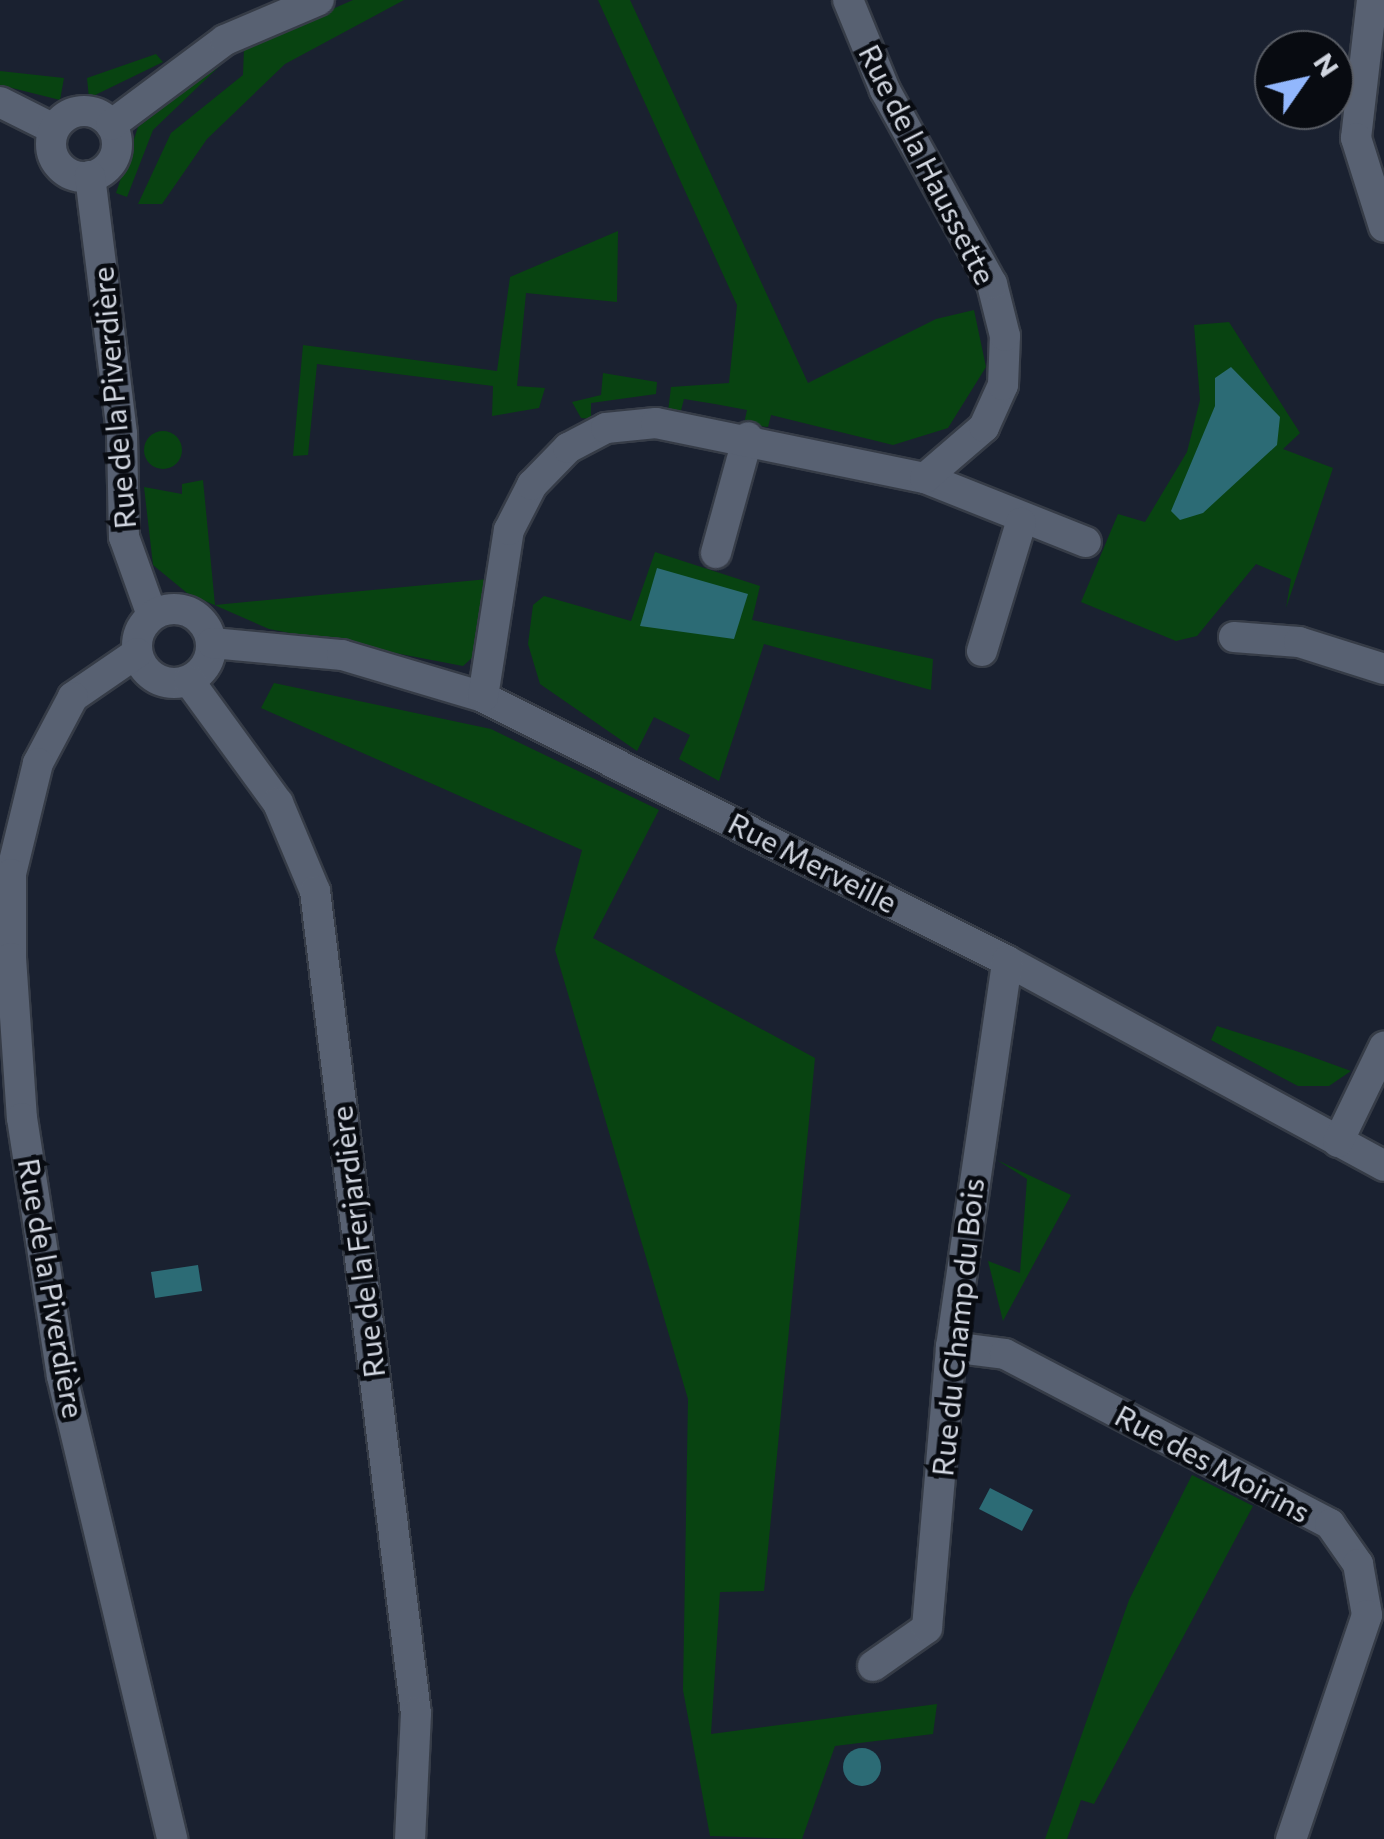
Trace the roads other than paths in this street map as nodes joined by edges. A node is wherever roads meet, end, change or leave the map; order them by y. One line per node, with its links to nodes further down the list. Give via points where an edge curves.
1 (319, 0): 5 (street, via 225,40)
2 (848, 0): 10 (street, Rue de la Haussette, via 885,90 992,284 1006,336 1004,385 984,427)
3 (1372, 0): 8 (street, via 1356,138)
4 (0, 102): 6 (street)
5 (111, 125): 6 (street, via 82,111); 7 (street, via 114,156)
6 (54, 129): 7 (street, via 61,168)
7 (90, 176): 14 (street, Rue de la Piverdière, via 122,434 124,538)
8 (1384, 227)
9 (748, 437): 10 (street); 13 (street); 21 (street, via 656,423 606,428 568,448 532,484 509,530)
10 (924, 478): 11 (street)
11 (1021, 523): 12 (street); 17 (street)
12 (1086, 542)
13 (716, 553)
14 (152, 614): 16 (street, via 185,610); 18 (street)
15 (1234, 638): 19 (street, via 1299,642)
16 (212, 643): 20 (street); 21 (street, Rue Merveille, via 342,655)
17 (982, 651)
18 (137, 653): 20 (street, via 154,678); 28 (street, Rue de la Piverdière, via 74,697 38,763 12,874 11,958 22,1118 62,1376)
19 (1384, 669)
20 (189, 681): 29 (street, Rue de la Ferjardière, via 278,802 315,891 416,1714)
21 (483, 697): 22 (street, Rue Merveille)
22 (1007, 961): 24 (street, Rue Merveille); 26 (street, Rue du Champ du Bois)
23 (1384, 1047): 24 (street)
24 (1338, 1142): 25 (street, Rue Merveille)
25 (1384, 1166)
26 (951, 1347): 27 (street, Rue du Champ du Bois, via 927,1628); 30 (street, Rue des Moirins, via 1005,1354 1330,1524 1358,1564 1367,1615)
27 (873, 1666)
28 (172, 1839)
29 (410, 1839)
30 (1291, 1839)

